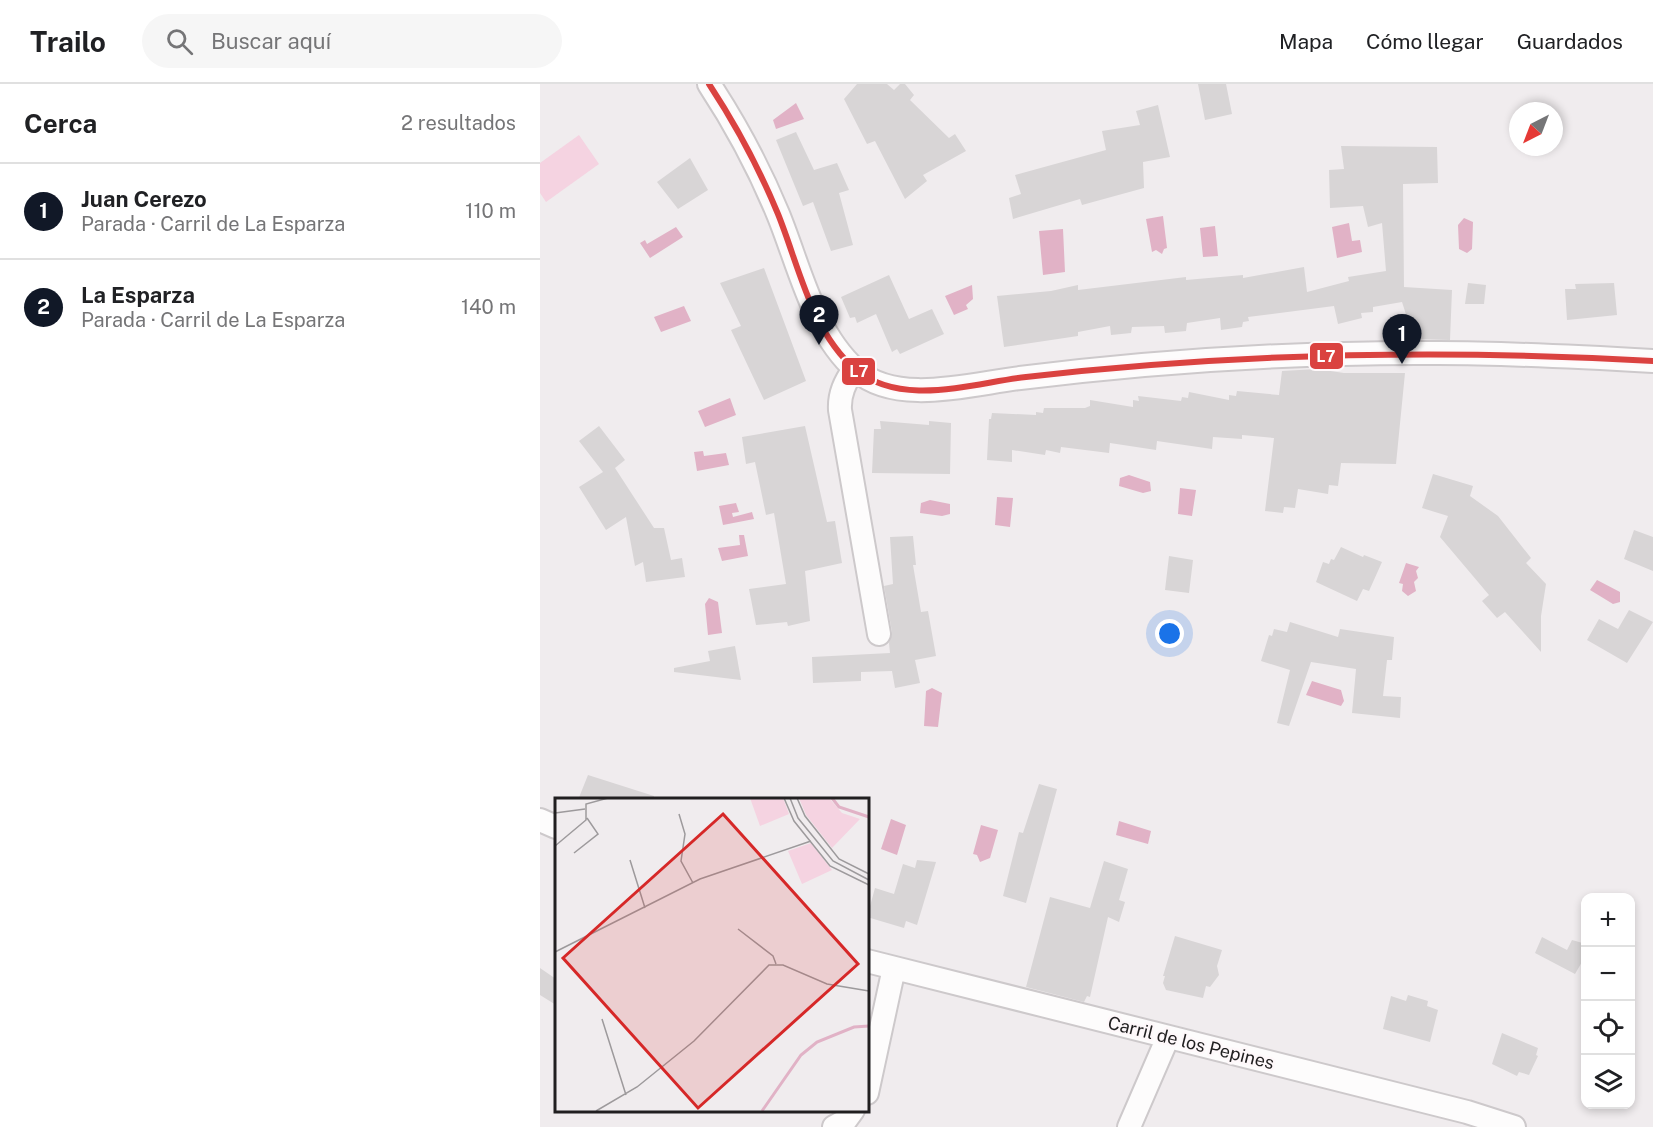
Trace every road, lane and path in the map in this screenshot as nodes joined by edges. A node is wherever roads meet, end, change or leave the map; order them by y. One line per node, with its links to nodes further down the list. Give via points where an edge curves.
1 (709, 84): 3 (street, via 747,145 831,340)
2 (1653, 360): 3 (street, via 1438,353 1231,358 1090,369 934,390 906,390 875,382)
3 (855, 369): 4 (street, via 839,399)
4 (879, 634)
5 (540, 820): 6 (street)
6 (555, 827)
7 (868, 961): 8 (street, Carril de los Pepines)
8 (894, 968): 9 (street, Carril de los Pepines); 10 (street)
9 (1168, 1038): 13 (street); 14 (street, Carril de los Pepines)
10 (868, 1088)
11 (852, 1112): 12 (street)
12 (834, 1127)
13 (1129, 1127)
14 (1514, 1127)

